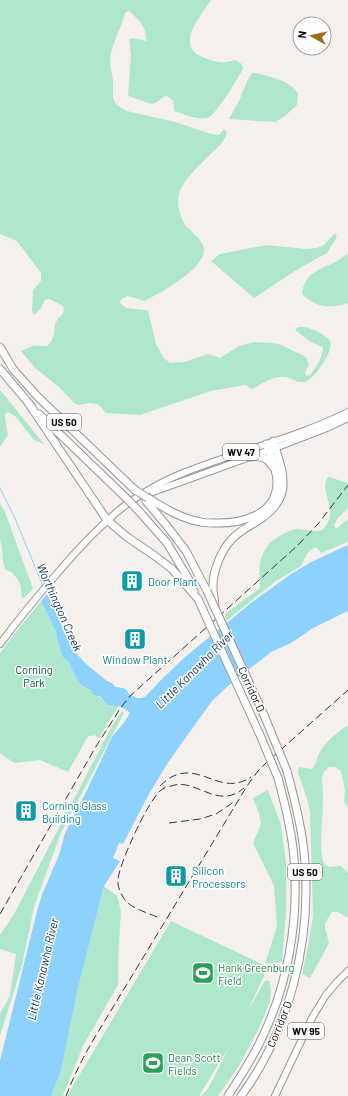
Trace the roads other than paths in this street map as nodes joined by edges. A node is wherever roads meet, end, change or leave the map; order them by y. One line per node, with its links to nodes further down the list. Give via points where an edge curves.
1 (0, 347): 10 (highway, US 50, bridge, via 13,369 38,397)
2 (0, 369): 3 (highway, Corridor D / US 50)
3 (29, 404): 11 (highway); 13 (highway, Corridor D / US 50, bridge, via 136,508 167,543)
4 (348, 412): 6 (main road, WV 47)
5 (348, 418): 6 (main road, WV 47, via 327,428)
6 (270, 446): 7 (main road, WV 47); 8 (highway); 9 (main road, WV 47, via 183,473); 12 (highway, via 283,477 281,496 275,507 232,538 221,552)
7 (248, 458): 8 (highway, via 265,458); 9 (main road, WV 47)
8 (275, 471): 10 (highway, via 277,488 273,499 256,515 237,522 201,522)
9 (136, 498): 11 (main road, WV 47)
10 (147, 500): 12 (highway, Corridor D / US 50, via 186,551)
11 (107, 520): 13 (highway, via 172,569); 14 (main road, WV 47, via 29,606)
12 (210, 589): 17 (highway, Corridor D / US 50, bridge, via 216,609 287,771 299,818 305,863 306,900 303,934 293,987 264,1059)
13 (198, 598): 16 (highway, Corridor D / US 50, bridge, via 278,778 288,816 294,857 292,942 283,983 260,1044)
14 (0, 644)
15 (348, 971): 18 (main road, WV 95, via 320,1003)
16 (228, 1096)
17 (241, 1096)
18 (275, 1096)

